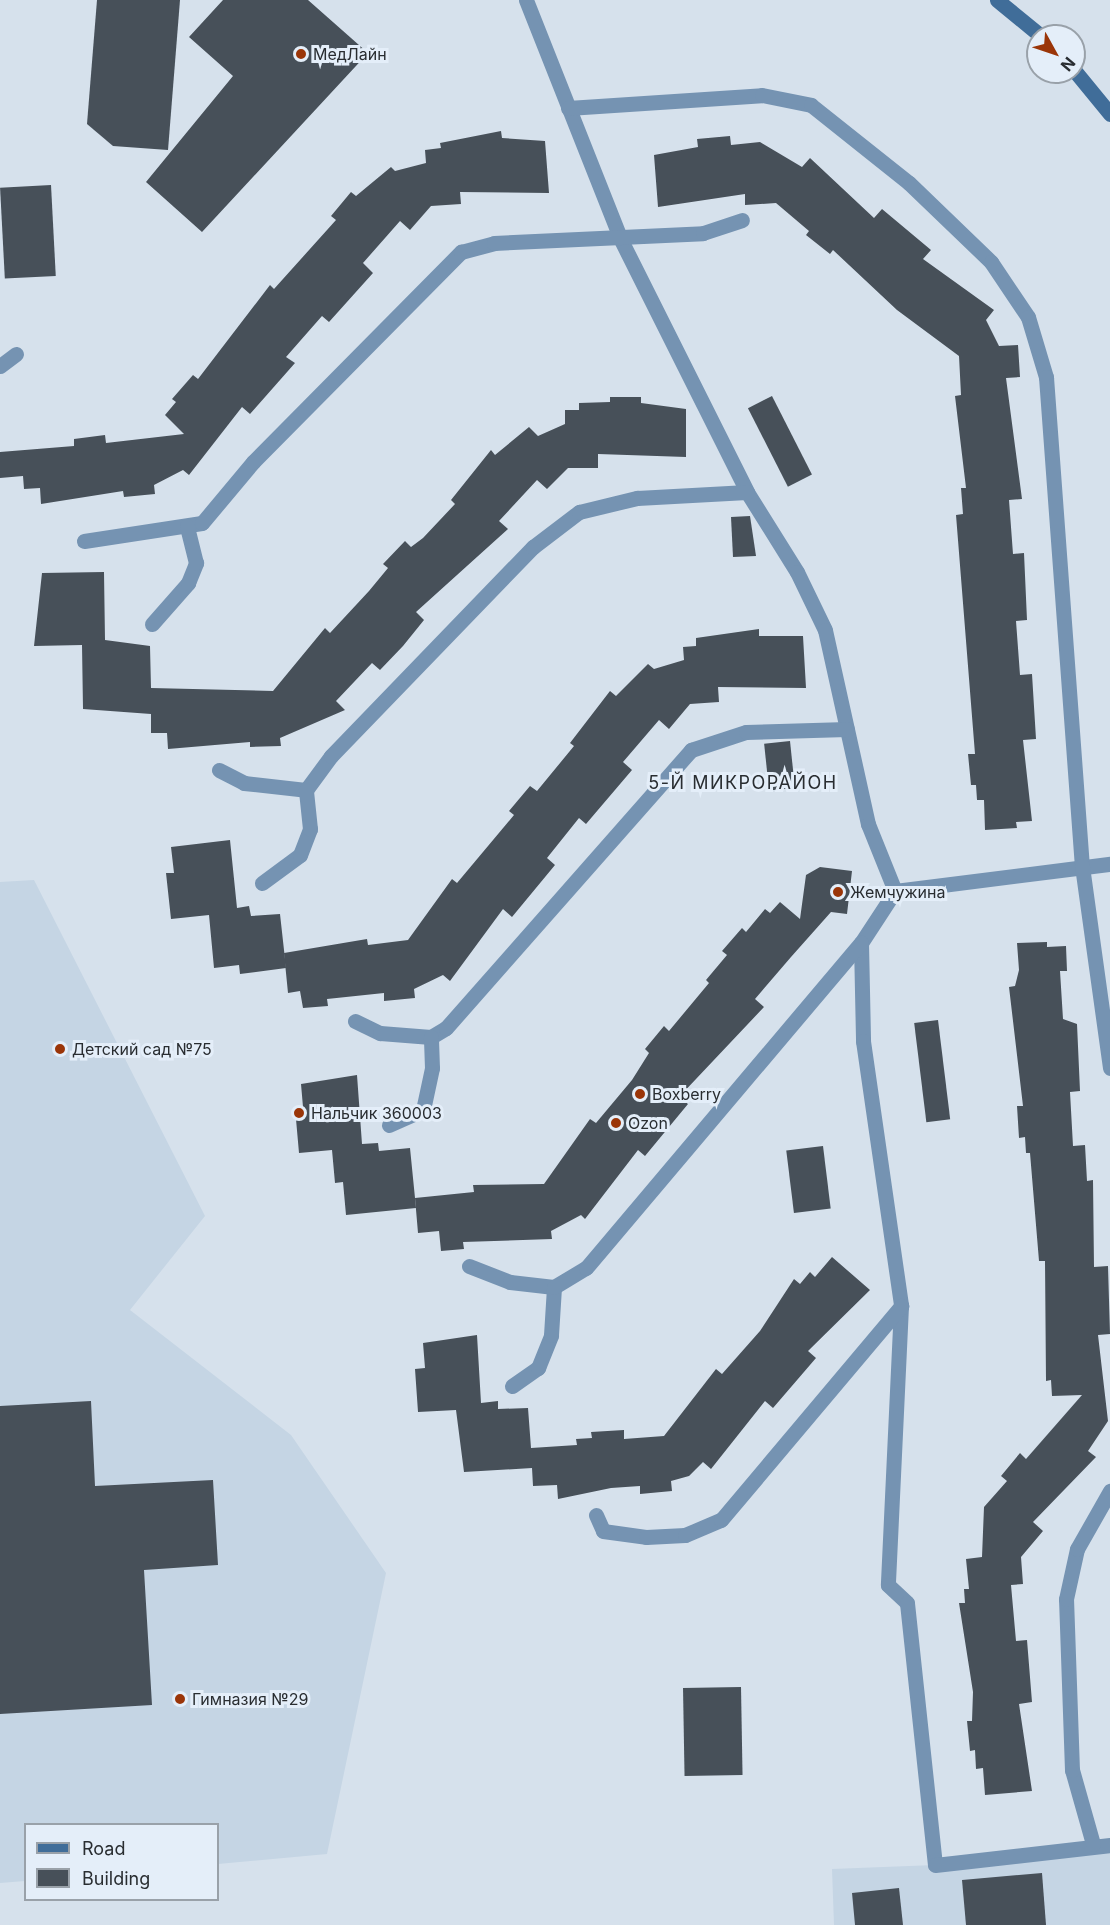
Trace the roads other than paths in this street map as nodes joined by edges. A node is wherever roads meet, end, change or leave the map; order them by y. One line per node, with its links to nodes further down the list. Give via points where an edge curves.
1 (526, 0): 5 (lane)
2 (997, 0): 3 (main road)
3 (1026, 24)
4 (1085, 84): 6 (main road)
5 (568, 108): 8 (lane); 19 (lane, via 762,95 811,105 991,262 1022,308 1046,377)
6 (1110, 114)
7 (742, 220): 8 (lane, via 703,233)
8 (620, 237): 11 (lane); 12 (lane, via 494,243 461,252 253,462 202,523)
9 (16, 354): 10 (lane)
10 (0, 366)
11 (747, 492): 15 (lane, via 797,572 825,630); 17 (lane, via 637,498 579,512 533,547 331,756)
12 (187, 526): 13 (lane); 14 (lane, via 196,563 188,583)
13 (84, 541)
14 (152, 624)
15 (847, 729): 21 (lane, via 868,824); 24 (lane, via 746,732 691,750 502,971)
16 (219, 770): 17 (lane, via 244,783)
17 (306, 790): 20 (lane, via 310,829 300,855)
18 (1110, 864): 19 (lane)
19 (1082, 866): 21 (lane); 25 (lane)
20 (262, 883)
21 (896, 891): 22 (lane)
22 (861, 943): 28 (lane, via 586,1268); 29 (lane, via 863,1041)
23 (355, 1022): 24 (lane, via 380,1033)
24 (431, 1037): 26 (lane, via 432,1068 423,1110)
25 (1110, 1068)
26 (389, 1125)
27 (469, 1266): 28 (lane, via 510,1281)
28 (554, 1287): 30 (lane, via 551,1335 538,1368)
29 (901, 1306): 32 (lane, via 721,1520 685,1535 646,1537 603,1531); 33 (lane, via 888,1585 906,1603 935,1865)
30 (512, 1386)
31 (1110, 1491): 33 (lane, via 1077,1550 1066,1599 1072,1770)
32 (596, 1515)
33 (1093, 1844): 34 (lane)
34 (1110, 1845)

